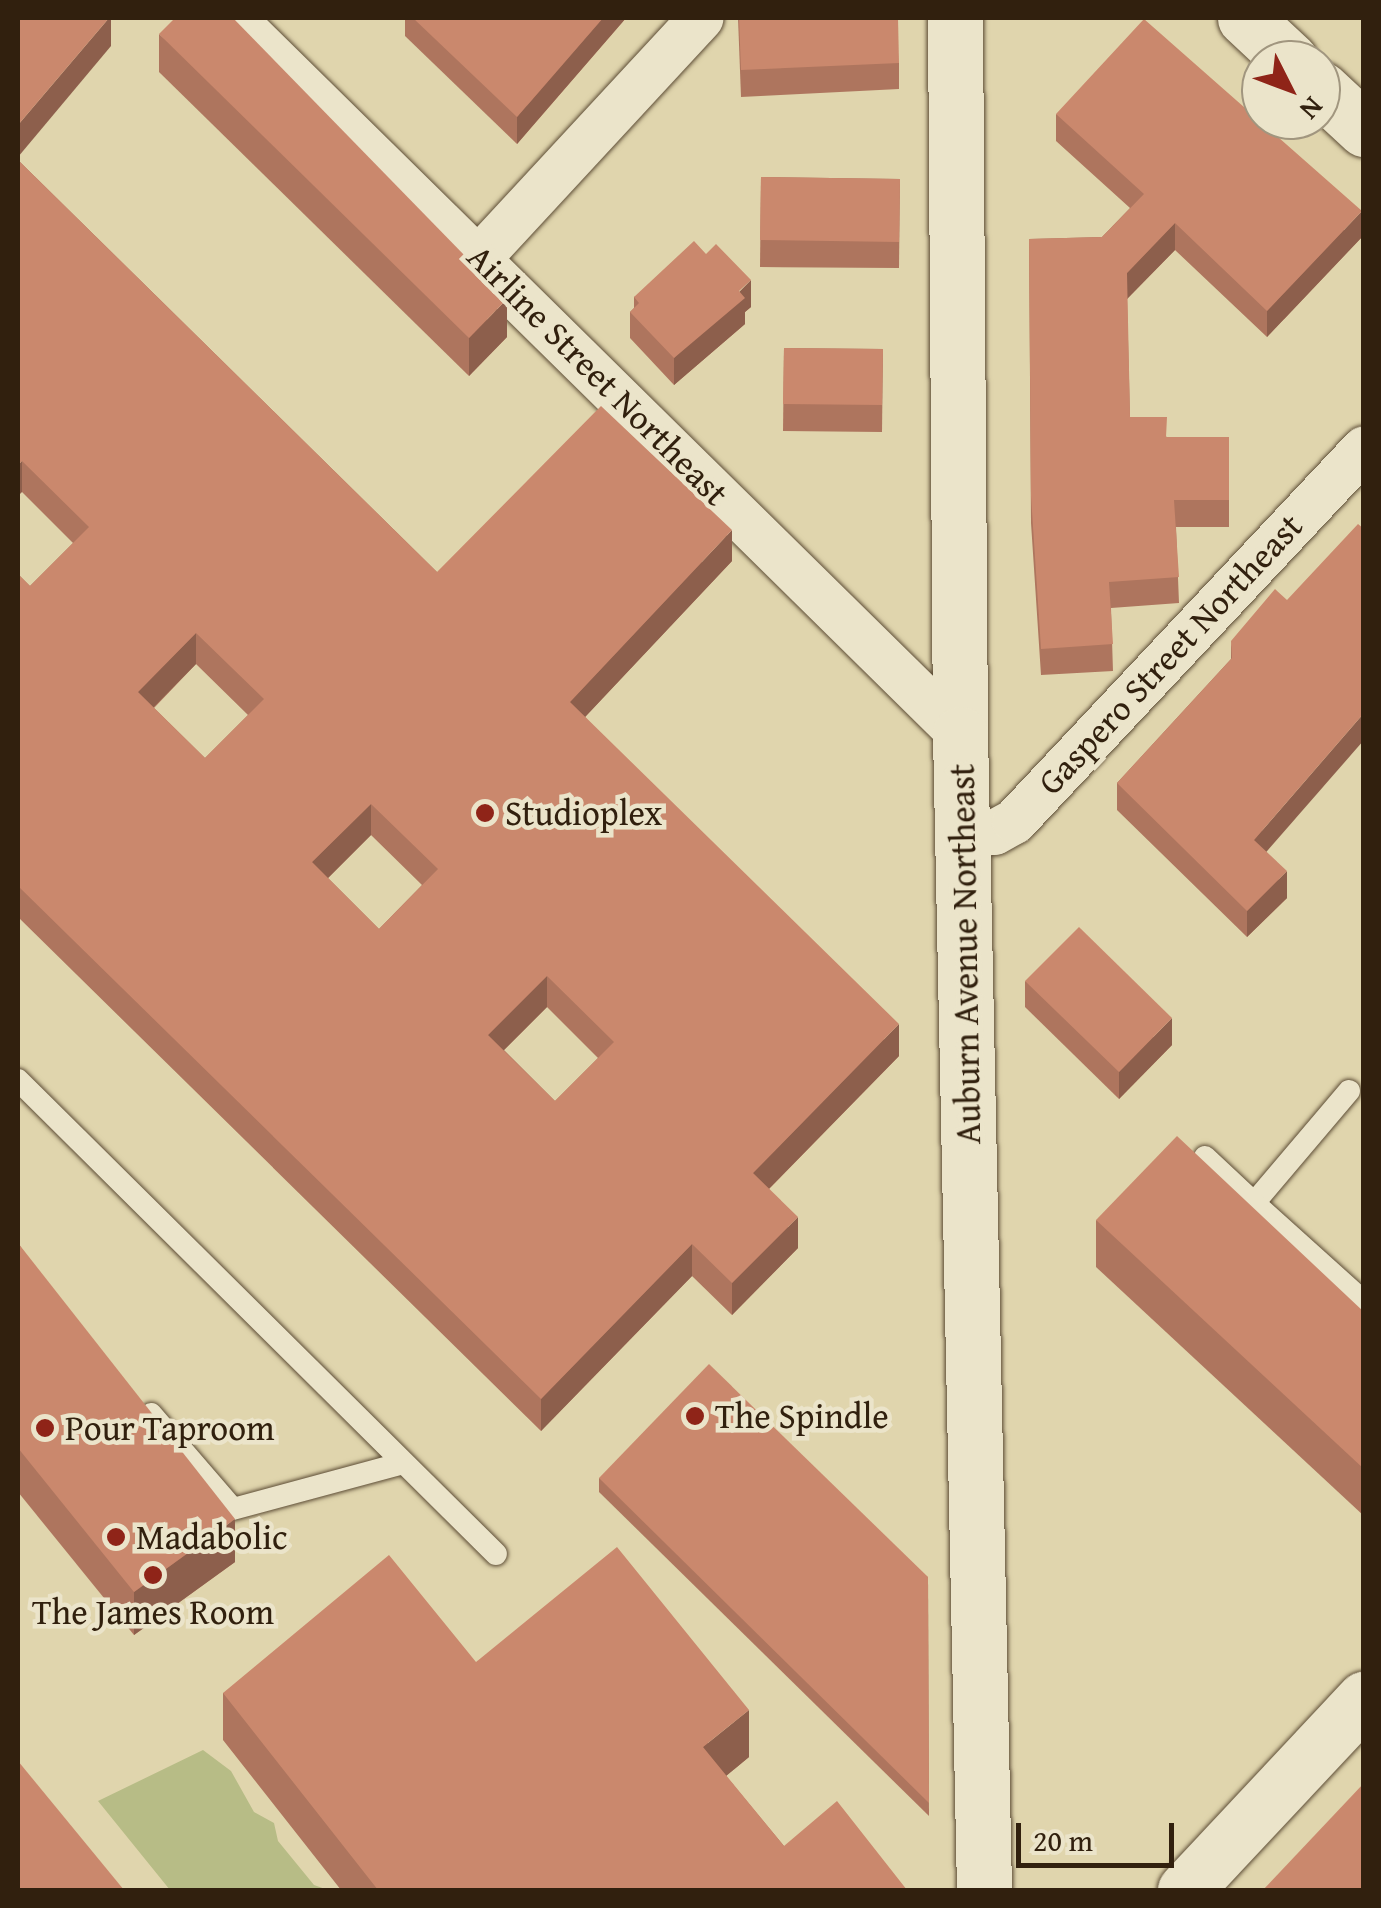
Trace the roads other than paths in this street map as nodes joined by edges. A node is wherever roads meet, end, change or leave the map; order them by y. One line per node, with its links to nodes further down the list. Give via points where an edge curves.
1 (233, 18): 8 (street, Airline Street Northeast)
2 (700, 18): 8 (street)
3 (955, 18): 10 (street, Auburn Avenue Northeast)
4 (1245, 18): 5 (street)
5 (1269, 40)
6 (1341, 108): 7 (street)
7 (1364, 130)
8 (479, 257): 10 (street, Airline Street Northeast)
9 (1364, 448): 11 (street, Gaspero Street Northeast, via 1014,822 994,832)
10 (960, 734): 11 (street, Auburn Avenue Northeast)
11 (962, 834): 21 (street, Auburn Avenue Northeast)
12 (18, 1080): 18 (lane)
13 (1349, 1091): 15 (lane)
14 (1205, 1157): 15 (lane)
15 (1254, 1203): 16 (lane)
16 (1364, 1302)
17 (132, 1391): 18 (lane, via 233,1510)
18 (403, 1464): 19 (lane)
19 (496, 1554)
20 (1364, 1699): 22 (street)
21 (984, 1890)
22 (1185, 1890)

